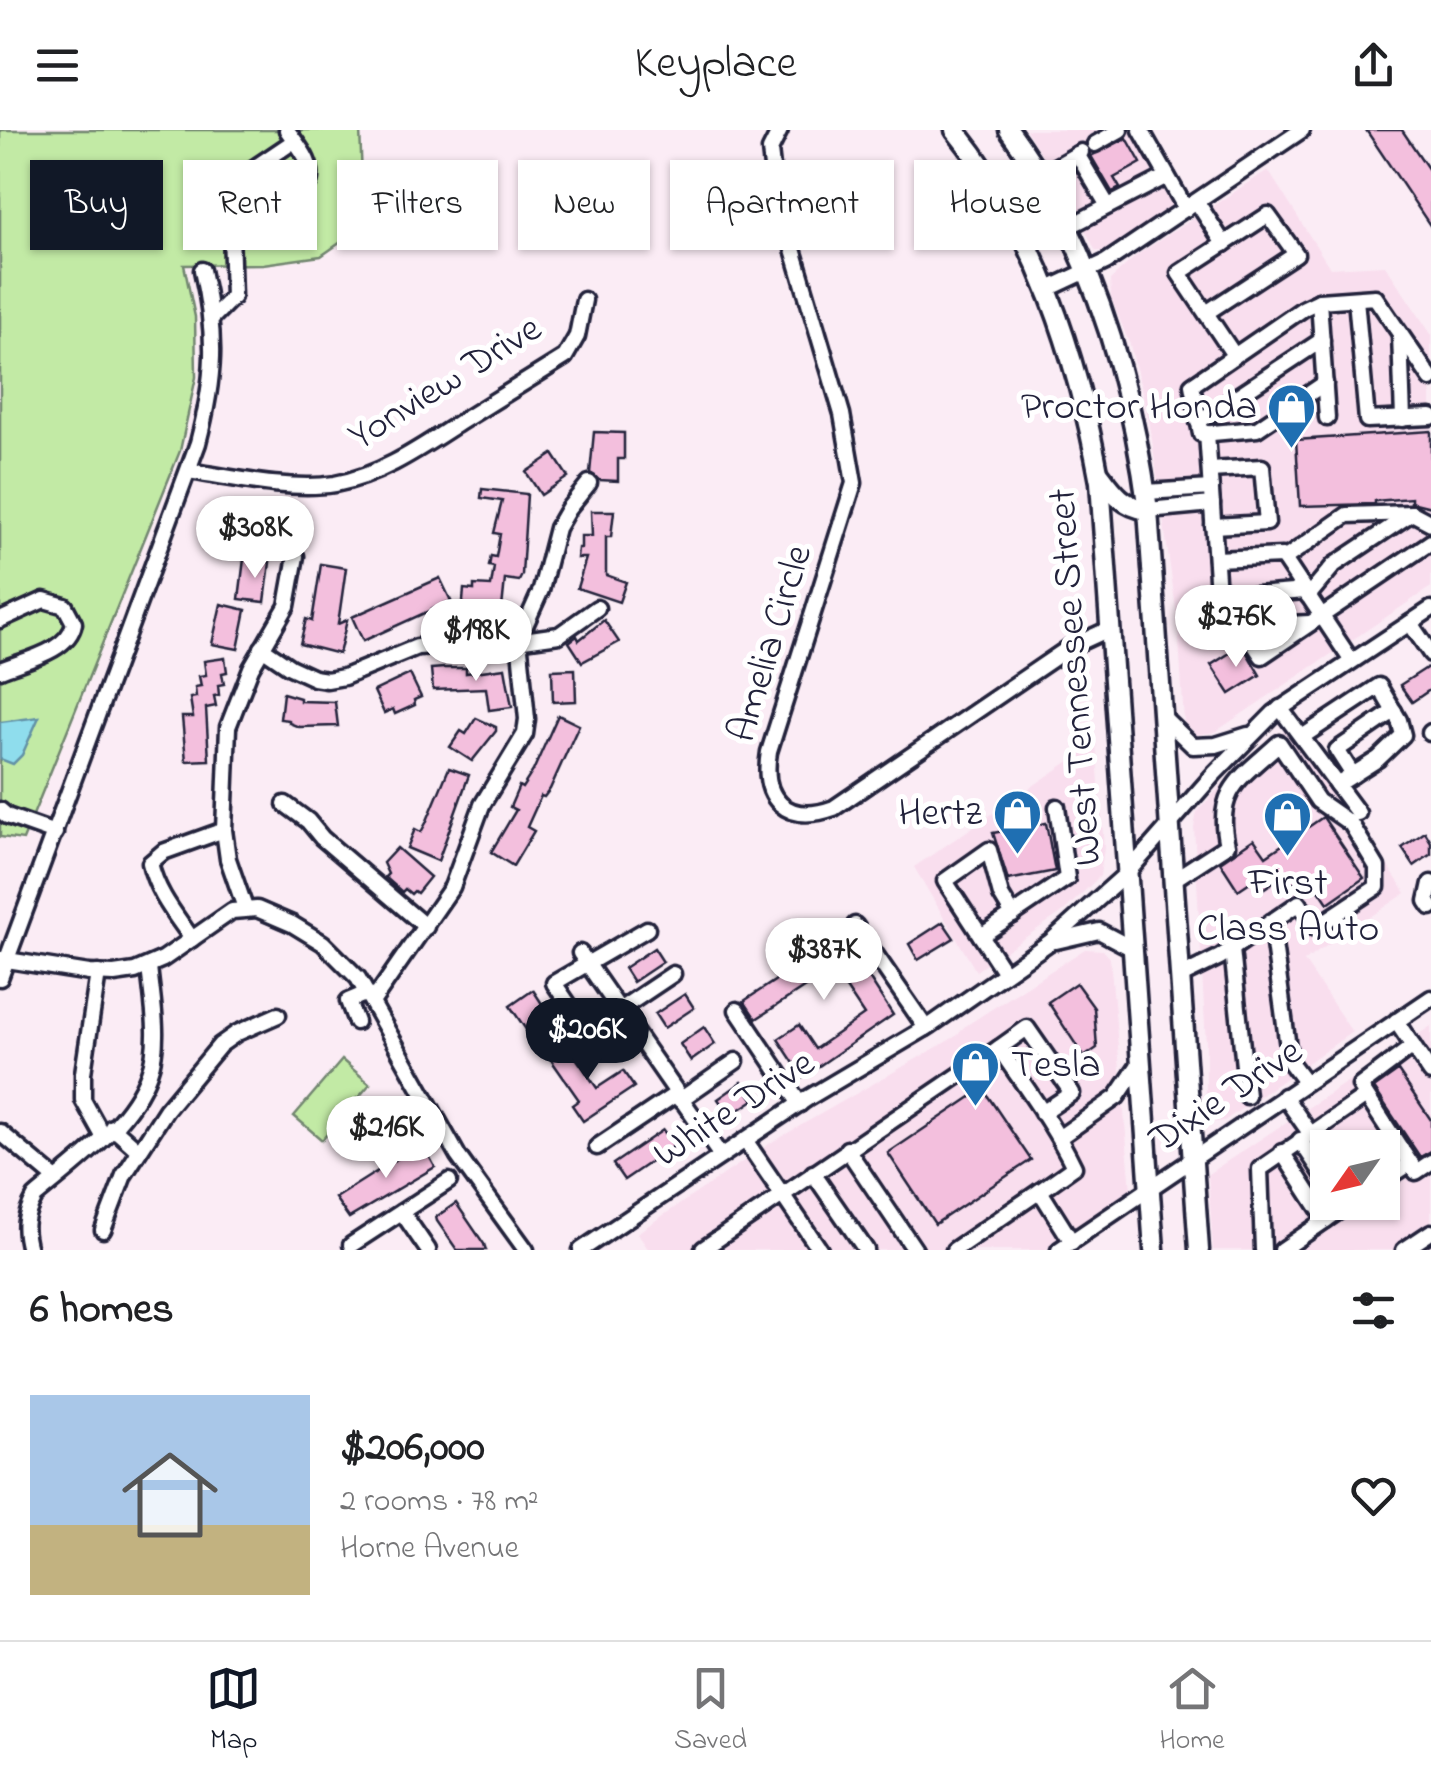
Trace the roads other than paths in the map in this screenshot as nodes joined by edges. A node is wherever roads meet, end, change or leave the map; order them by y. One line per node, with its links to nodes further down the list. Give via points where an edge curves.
1 (780, 130): 58 (street, Amelia Circle, via 770,150 774,184 842,414 854,484 769,752 772,794 804,815 834,808 1057,655)
2 (955, 130): 22 (main road, West Tennessee Street, via 1012,216)
3 (1120, 130): 8 (street)
4 (1141, 130): 13 (street)
5 (1302, 130): 15 (street)
6 (1010, 131): 11 (main road, West Tennessee Street)
7 (290, 135): 9 (street); 10 (street)
8 (1084, 150): 12 (street); 14 (street)
9 (260, 160)
10 (308, 160)
11 (1029, 160)
12 (1067, 160)
13 (1167, 176): 14 (street); 15 (street)
14 (1108, 206): 16 (street)
15 (1192, 206): 17 (street); 21 (street)
16 (1076, 223)
17 (1224, 244): 26 (street, via 1179,273); 26 (street, via 1268,215 1296,254)
18 (1076, 247): 21 (main road, West Tennessee Street)
19 (232, 250): 27 (street, via 233,297)
20 (202, 270): 27 (street)
21 (1086, 271): 22 (street); 42 (main road, West Tennessee Street, via 1131,404)
22 (1048, 288): 39 (main road, West Tennessee Street, via 1087,411)
23 (1356, 299): 25 (street); 28 (street, via 1375,298); 35 (street, via 1366,420)
24 (584, 300): 38 (street, Yonview Drive, via 577,336 564,357 366,477 297,484)
25 (1319, 302): 29 (street); 30 (street)
26 (1206, 313): 30 (street)
27 (212, 317): 38 (street, via 211,384)
28 (1400, 334): 31 (street); 35 (street)
29 (1322, 340): 32 (street); 36 (street)
30 (1234, 355): 36 (street, via 1192,385)
31 (1431, 379)
32 (1325, 383): 34 (street); 36 (street, via 1257,429)
33 (1431, 417): 35 (street)
34 (1328, 418)
35 (1403, 419)
36 (1203, 428): 37 (street)
37 (1210, 470): 41 (street); 45 (street, via 1262,467 1266,522)
38 (189, 471): 80 (street)
39 (1098, 472): 42 (main road, via 1121,501 1134,508); 58 (main road, West Tennessee Street)
40 (588, 484): 59 (street, via 557,528)
41 (1212, 496): 42 (street); 45 (street)
42 (1147, 501): 66 (main road, West Tennessee Street)
43 (1412, 513): 44 (street); 48 (street, via 1346,515); 50 (street, via 1334,564)
44 (1431, 523)
45 (1214, 526): 49 (street)
46 (1431, 542): 55 (street)
47 (296, 556): 60 (street, via 287,606)
48 (1284, 559): 49 (street); 50 (street)
49 (1216, 560): 51 (street)
50 (1306, 593): 51 (street); 55 (street)
51 (1218, 598): 57 (street, via 1221,637)
52 (598, 608): 59 (street, via 560,636)
53 (1431, 609): 56 (street, White Drive)
54 (0, 620): 63 (street, via 44,600 65,606 74,623 59,645)
55 (1316, 620): 57 (street); 57 (street, via 1262,656); 62 (street)
56 (1410, 624): 61 (street); 62 (street, White Drive)
57 (1242, 626)
58 (1109, 629): 81 (main road, West Tennessee Street)
59 (519, 639): 60 (street, via 417,647 327,680); 89 (street, via 525,734 493,784 452,887)
60 (262, 648): 79 (street, via 228,727)
61 (1431, 654)
62 (1351, 660): 64 (street, White Drive)
63 (0, 670)
64 (1280, 708): 67 (street, White Drive); 68 (street)
65 (1394, 710): 68 (street, via 1379,686); 71 (street, via 1403,735); 71 (street, via 1337,750)
66 (1162, 716): 67 (street, via 1193,746); 78 (main road, West Tennessee Street)
67 (1253, 734): 69 (street); 70 (street, White Drive)
68 (1302, 737): 72 (street)
69 (1267, 754): 73 (street); 87 (street, via 1279,743 1318,801 1351,824 1377,867 1377,887 1316,928 1299,903)
70 (1219, 768): 73 (street); 78 (street, White Drive)
71 (1352, 775): 72 (street)
72 (1338, 785): 77 (street)
73 (1231, 788): 82 (street, via 1222,815 1227,845)
74 (285, 804): 89 (street)
75 (1056, 807): 86 (street, via 1068,878)
76 (0, 810): 80 (street)
77 (1358, 813)
78 (1169, 827): 81 (street, White Drive); 82 (main road, West Tennessee Street)
79 (224, 830): 85 (street); 92 (street, via 150,863)
80 (55, 833): 97 (street)
81 (1127, 873): 93 (street, White Drive); 95 (main road, West Tennessee Street)
82 (1172, 880): 102 (main road, West Tennessee Street)
83 (1431, 884): 84 (street)
84 (1431, 907)
85 (246, 908): 92 (street); 104 (street, via 323,943)
86 (1013, 915): 91 (street); 91 (street, via 989,850 945,881)
87 (1271, 922): 94 (street); 119 (street, via 1290,1062)
88 (855, 925): 112 (street)
89 (426, 927): 104 (street)
90 (647, 928): 96 (street)
91 (981, 936): 101 (street)
92 (192, 939): 98 (street)
93 (1050, 942): 95 (street, via 1099,931); 101 (street, White Drive)
94 (1232, 949): 102 (street); 120 (street)
95 (1132, 950): 117 (main road, West Tennessee Street)
96 (584, 959): 106 (street, via 554,984); 108 (street)
97 (4, 960): 99 (street); 103 (street)
98 (149, 966): 99 (street); 128 (street, via 155,1024 150,1070 135,1102)
99 (98, 974): 128 (street, via 84,1100)
100 (673, 974): 108 (street)
101 (1005, 974): 112 (street, White Drive)
102 (1179, 977): 139 (main road, West Tennessee Street)
103 (0, 978)
104 (370, 997): 111 (street, via 348,1001); 159 (street, via 458,1156)
105 (1431, 998): 110 (street, Dixie Drive)
106 (569, 1005)
107 (737, 1010): 124 (street)
108 (618, 1011): 113 (street); 123 (street)
109 (278, 1015): 135 (street, via 220,1045)
110 (1396, 1021): 115 (street); 119 (street, Dixie Drive)
111 (356, 1022)
112 (926, 1028): 124 (street, White Drive)
113 (586, 1032)
114 (999, 1048): 125 (street); 125 (street, via 1028,1028 1072,1094); 134 (street)
115 (1422, 1052): 118 (street); 122 (street, via 1360,1083)
116 (736, 1060): 123 (street)
117 (1140, 1064): 129 (street, via 1117,1097); 146 (main road, West Tennessee Street)
118 (1431, 1073)
119 (1305, 1082): 121 (street, Dixie Drive)
120 (1247, 1096)
121 (1284, 1096): 130 (street); 139 (street, Dixie Drive)
122 (1366, 1096): 126 (street); 130 (street)
123 (678, 1097): 132 (street); 138 (street)
124 (800, 1104): 131 (street, White Drive)
125 (1042, 1113): 129 (street)
126 (1382, 1130)
127 (0, 1132): 144 (street)
128 (108, 1132): 135 (street); 144 (street)
129 (1060, 1137): 147 (street, via 1074,1167)
130 (1305, 1137): 133 (street); 136 (street)
131 (745, 1140): 138 (street, White Drive); 148 (street)
132 (598, 1147)
133 (1310, 1147)
134 (847, 1149): 143 (street); 163 (street)
135 (139, 1152): 152 (street)
136 (1282, 1152): 149 (street); 167 (street, via 1258,1176)
137 (1400, 1153): 141 (street)
138 (721, 1156): 160 (street, White Drive)
139 (1192, 1158): 146 (street, Dixie Drive); 166 (main road, West Tennessee Street)
140 (1431, 1162): 141 (street, via 1416,1172)
141 (1411, 1163): 142 (street)
142 (1400, 1170)
143 (813, 1172): 148 (street); 162 (street)
144 (56, 1179): 157 (street, via 26,1215)
145 (449, 1181): 150 (street)
146 (1150, 1189): 155 (street, Dixie Drive); 165 (main road, West Tennessee Street)
147 (1040, 1191): 155 (street); 164 (street)
148 (782, 1194): 156 (street); 161 (street)
149 (1310, 1195)
150 (402, 1212): 154 (street); 158 (street)
151 (1326, 1220): 168 (street)
152 (103, 1230)
153 (1429, 1239): 169 (street)
154 (352, 1245)
155 (1066, 1246)
156 (703, 1249)
157 (29, 1250)
158 (428, 1250)
159 (526, 1250)
160 (581, 1250)
161 (820, 1250)
162 (866, 1250)
163 (915, 1250)
164 (954, 1250)
165 (1154, 1250)
166 (1199, 1250)
167 (1263, 1250)
168 (1282, 1250)
169 (1404, 1250)

